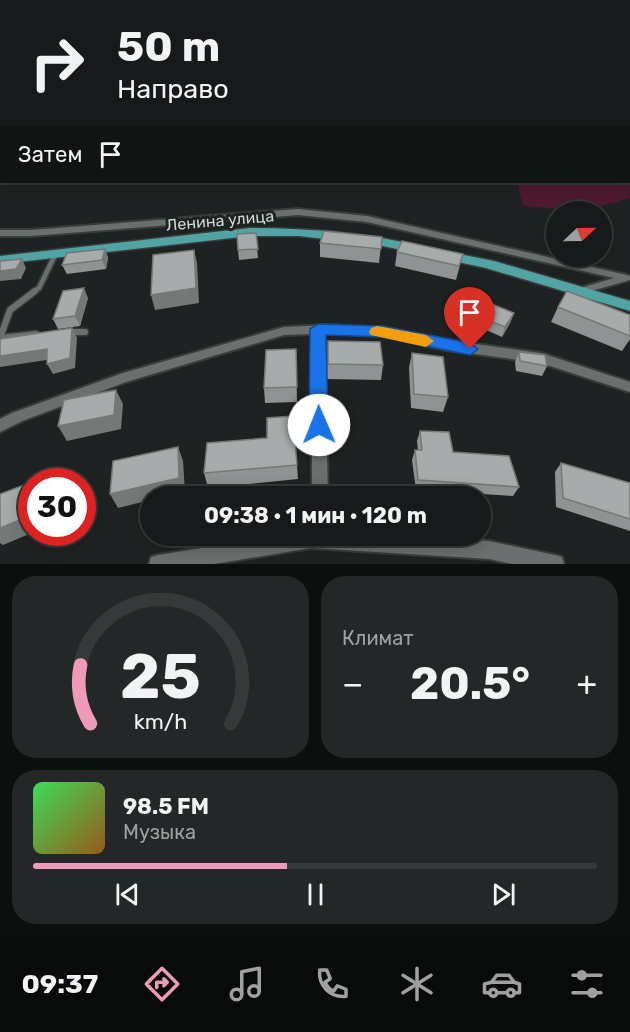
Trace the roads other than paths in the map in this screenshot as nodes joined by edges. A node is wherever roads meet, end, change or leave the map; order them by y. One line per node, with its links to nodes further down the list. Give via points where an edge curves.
1 (0, 233): 4 (street, via 298,212 367,219)
2 (55, 255): 3 (main road, Ленина улица); 5 (main road, Ленина улица, via 250,232 299,232 378,241 489,264); 9 (lane, via 39,288 10,310 0,338)
3 (0, 260)
4 (629, 278): 5 (street)
5 (581, 291): 6 (main road, Ленина улица)
6 (630, 306)
7 (318, 329): 11 (street, via 383,332 541,358); 12 (street, via 284,331 199,354 123,378); 13 (street)
8 (85, 332): 10 (lane)
9 (47, 333)
10 (57, 333)
11 (630, 387)
12 (0, 426)
13 (320, 486)
14 (270, 546): 16 (street)
15 (433, 546): 17 (street, via 489,550)
16 (158, 564)
17 (555, 564)

